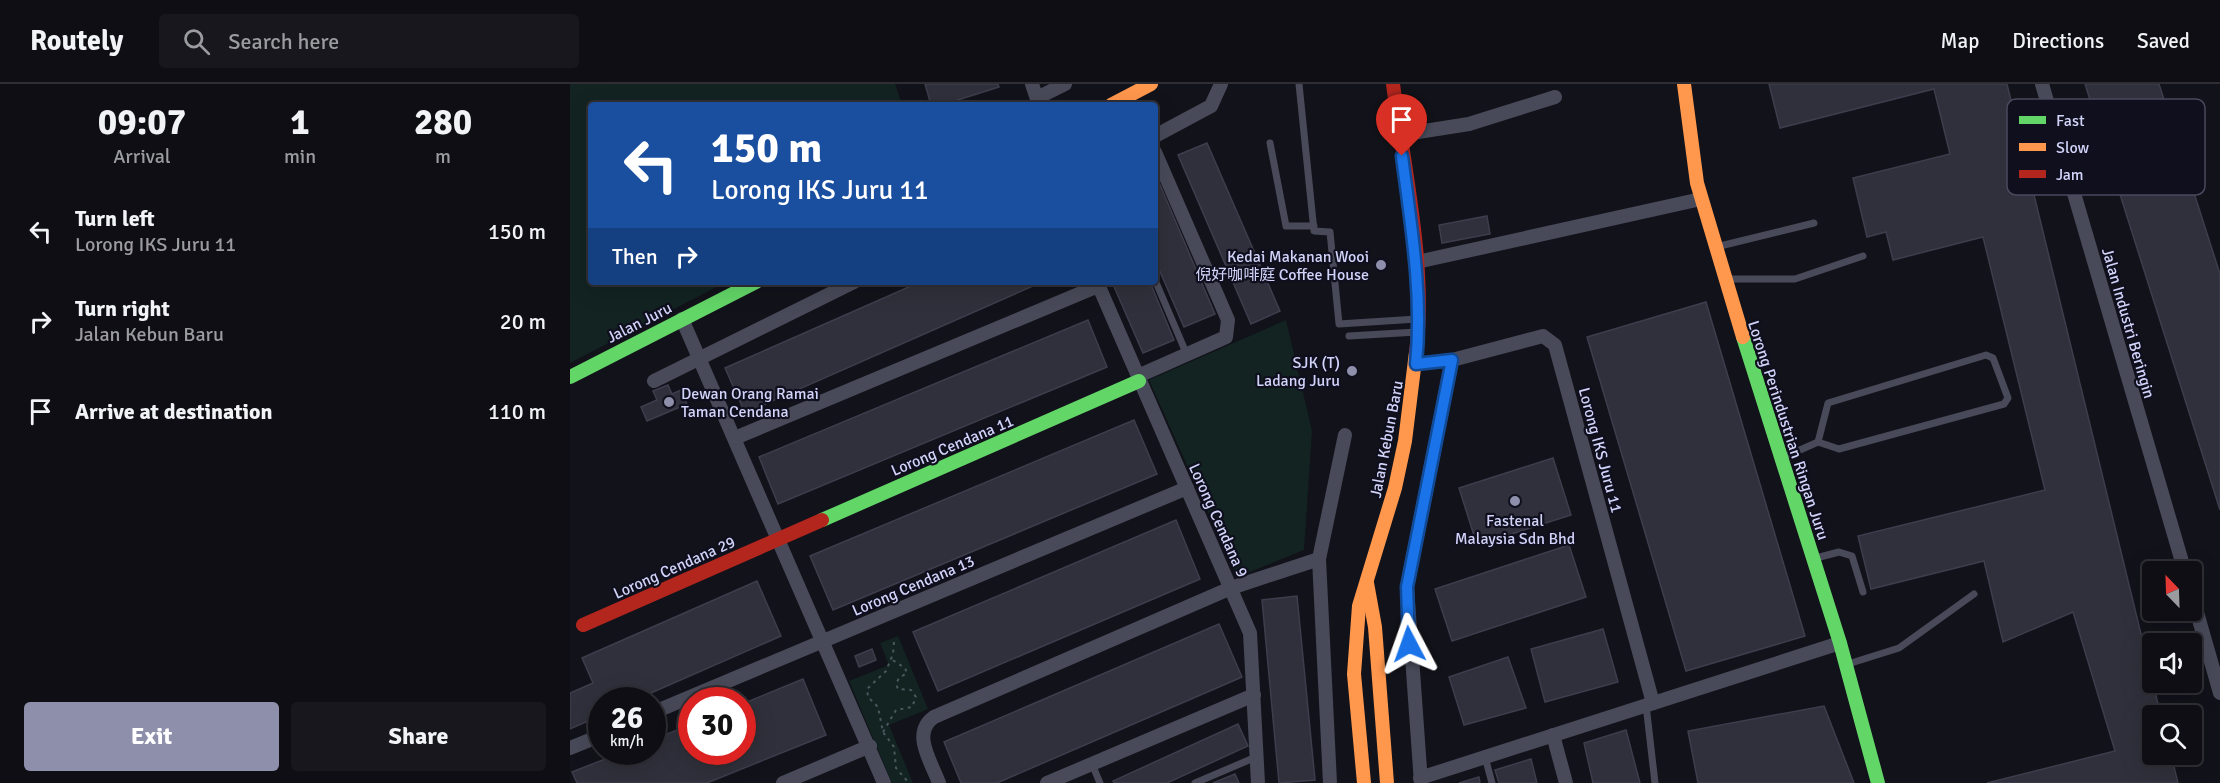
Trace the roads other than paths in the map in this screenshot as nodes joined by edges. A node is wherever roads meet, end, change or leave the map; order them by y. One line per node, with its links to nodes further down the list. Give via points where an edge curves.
1 (1032, 84): 11 (street)
2 (1065, 84): 11 (street)
3 (1151, 84): 12 (street)
4 (1221, 84): 13 (street, via 1211,106)
5 (1299, 84): 20 (lane)
6 (1393, 84): 14 (street, Jalan Kebun Baru)
7 (2042, 84): 10 (street, Jalan Industri Beringin)
8 (1686, 86): 18 (street, Lorong Perindustrian Ringan Juru)
9 (1555, 97): 14 (street, via 1469,124)
10 (2046, 99)
11 (1038, 102)
12 (1117, 102)
13 (1158, 134)
14 (1398, 135): 23 (street, Jalan Kebun Baru)
15 (1270, 143): 20 (lane, via 1286,226)
16 (1158, 159): 33 (street, via 1228,320 1226,337)
17 (2075, 195): 48 (street, Jalan Industri Beringin)
18 (1701, 199): 21 (street, Lorong Perindustrian Ringan Juru); 23 (street)
19 (1814, 223): 21 (lane)
20 (1314, 226): 31 (lane, via 1314,231 1330,232 1340,324)
21 (1714, 247): 24 (street, Lorong Perindustrian Ringan Juru)
22 (1863, 256): 24 (lane, via 1795,279)
23 (1417, 262): 31 (street, Jalan Kebun Baru)
24 (1724, 279): 43 (street, Lorong Perindustrian Ringan Juru)
25 (750, 285): 30 (street, Jalan Juru)
26 (848, 285): 34 (street)
27 (1096, 285): 41 (street)
28 (1098, 285): 38 (street, Lorong Cendana 9)
29 (1157, 285): 33 (lane)
30 (682, 319): 34 (street); 37 (street, Jalan Juru)
31 (1420, 325): 32 (lane); 36 (street, Jalan Kebun Baru)
32 (1349, 336)
33 (1187, 355): 38 (street)
34 (701, 358): 39 (street); 41 (street)
35 (1452, 360): 36 (street, Lorong IKS Juru 11); 60 (street, Lorong IKS Juru 11, via 1543,336 1555,345); 69 (street, via 1407,587)
36 (1416, 364): 49 (street, Jalan Kebun Baru, via 1395,488)
37 (570, 377)
38 (1139, 379): 44 (street, Lorong Cendana 9); 45 (street, Lorong Cendana 11)
39 (654, 381)
40 (1345, 435): 46 (street)
41 (735, 438): 45 (street)
42 (1818, 442): 42 (lane, via 1839,449 2004,404 2008,398 1993,358 1986,355 1828,403); 43 (lane)
43 (1781, 459): 47 (street, Lorong Perindustrian Ringan Juru)
44 (1187, 488): 50 (street, Lorong Cendana 9); 55 (street, Lorong Cendana 13)
45 (778, 539): 54 (street, Lorong Cendana 29); 55 (street)
46 (1319, 559): 50 (street); 77 (street)
47 (1813, 559): 51 (lane, via 1839,552 1852,556); 56 (street, Lorong Perindustrian Ringan Juru)
48 (2182, 561)
49 (1367, 583): 78 (street, Jalan Kebun Baru, via 1359,606 1354,674); 79 (street, Jalan Kebun Baru, via 1375,627)
50 (1232, 588): 59 (street, Lorong Cendana 9, via 1250,633); 72 (street, via 934,717 921,734)
51 (1863, 592)
52 (1974, 594): 57 (lane, via 1899,648)
53 (2199, 621): 58 (street)
54 (583, 625)
55 (824, 640): 61 (street, Lorong Cendana 13); 64 (street)
56 (1840, 643): 57 (street, Lorong Perindustrian Ringan Juru); 60 (street)
57 (1846, 665): 83 (street, Lorong Perindustrian Ringan Juru)
58 (2220, 693)
59 (1254, 695): 66 (street, Lorong Cendana 9); 68 (street)
60 (1649, 704): 62 (street); 82 (lane)
61 (666, 707)
62 (1553, 735): 67 (street); 81 (street)
63 (588, 741): 65 (street)
64 (870, 746): 70 (street); 71 (street)
65 (570, 748)
66 (1257, 757): 75 (lane); 76 (street, Lorong Cendana 9)
67 (1485, 757): 69 (street); 80 (lane)
68 (1092, 764): 73 (street); 74 (lane)
69 (1420, 780)
70 (783, 783)
71 (884, 783)
72 (939, 783)
73 (1047, 783)
74 (1100, 783)
75 (1195, 783)
76 (1258, 783)
77 (1330, 783)
78 (1364, 783)
79 (1387, 783)
80 (1492, 783)
81 (1566, 783)
82 (1655, 783)
83 (1878, 783)

